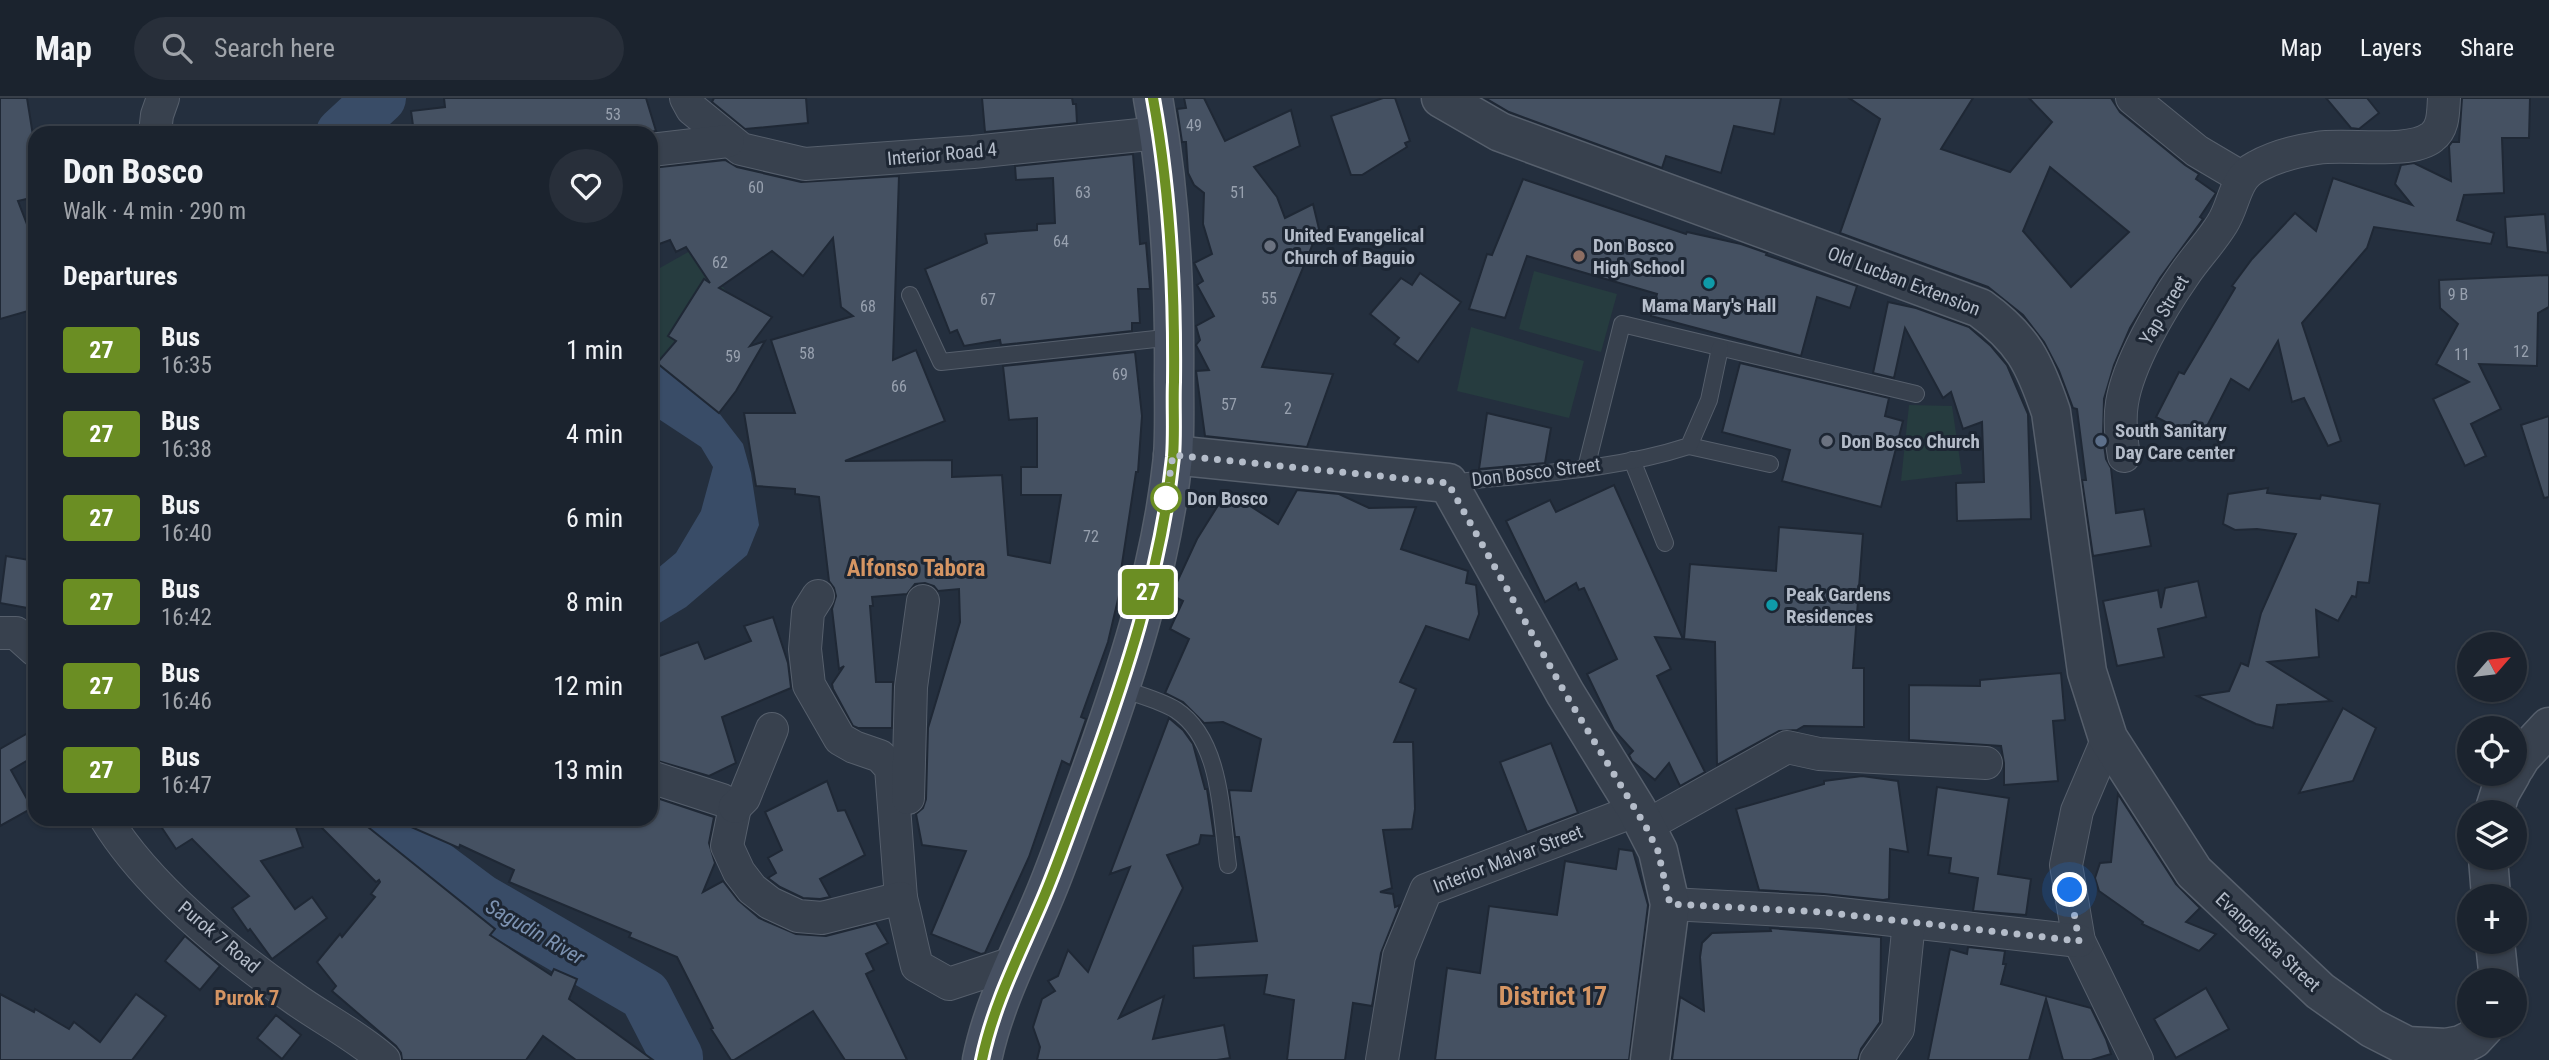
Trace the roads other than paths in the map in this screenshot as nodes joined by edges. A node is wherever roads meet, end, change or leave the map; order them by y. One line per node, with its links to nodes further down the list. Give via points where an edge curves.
1 (163, 98): 7 (street)
2 (686, 98): 8 (street, Interior Road 4)
3 (1441, 98): 30 (street, Old Lucban Extension, via 1500,132 1980,308 2005,326 2028,355 2051,412 2087,672)
4 (2133, 98): 10 (street, via 2197,151)
5 (2444, 98): 10 (street, via 2440,129 2431,139 2388,147 2318,147 2273,159)
6 (1156, 115): 8 (street, Interior Road 4, via 974,152 805,164 741,149); 12 (main road, via 1167,193)
7 (156, 126)
8 (728, 141): 9 (street, Interior Road 4)
9 (658, 149)
10 (2241, 177): 17 (street, Yap Street, via 2223,223 2182,276 2140,349 2122,401)
11 (910, 295): 12 (lane, via 941,362)
12 (1174, 337): 16 (main road)
13 (1720, 348): 14 (lane); 15 (lane, via 1709,400); 20 (lane, via 1622,324)
14 (1916, 394)
15 (1689, 446): 18 (lane, Don Bosco Street); 19 (lane, Don Bosco Street)
16 (1173, 455): 21 (street, Don Bosco Street); 27 (main road, via 1145,606)
17 (2124, 456)
18 (1632, 460): 20 (lane, Don Bosco Street); 22 (lane)
19 (1770, 464)
20 (1586, 468): 21 (lane, Don Bosco Street)
21 (1448, 483): 35 (street, via 1565,693)
22 (1665, 543)
23 (818, 596): 38 (street, via 808,612 805,649 809,685 840,739 880,756 891,768)
24 (923, 601): 41 (street, via 911,687 907,803 919,904)
25 (0, 633): 26 (street, via 16,633)
26 (28, 644)
27 (1120, 688): 37 (lane, via 1175,709 1193,724 1208,747); 43 (main road, via 1046,891)
28 (2549, 727): 31 (street)
29 (772, 729): 34 (street, via 744,798)
30 (2108, 738): 42 (street, via 2077,811 2066,865); 44 (street, Evangelista Street, via 2194,872 2320,991 2407,1046 2446,1048)
31 (2527, 751)
32 (1986, 762): 35 (street, Interior Malvar Street, via 1819,754 1787,747)
33 (658, 780): 34 (street)
34 (735, 807): 38 (street, via 727,846 739,872 770,903 799,916 822,918)
35 (1642, 818): 39 (street, via 1658,851); 47 (street, Interior Malvar Street, via 1426,890 1399,956)
36 (112, 826): 45 (street, Purok 7 Road, via 157,883 202,926 291,996)
37 (1228, 865)
38 (901, 898): 41 (street)
39 (1670, 904): 40 (street); 48 (street)
40 (1909, 922): 42 (street); 49 (street, via 1898,1029)
41 (910, 931): 43 (street, via 917,966 949,984)
42 (2079, 941): 50 (street)
43 (1013, 963): 46 (main road)
44 (2474, 1038)
45 (384, 1060)
46 (982, 1060)
47 (1382, 1060)
48 (1650, 1060)
49 (1876, 1060)
50 (2137, 1060)

